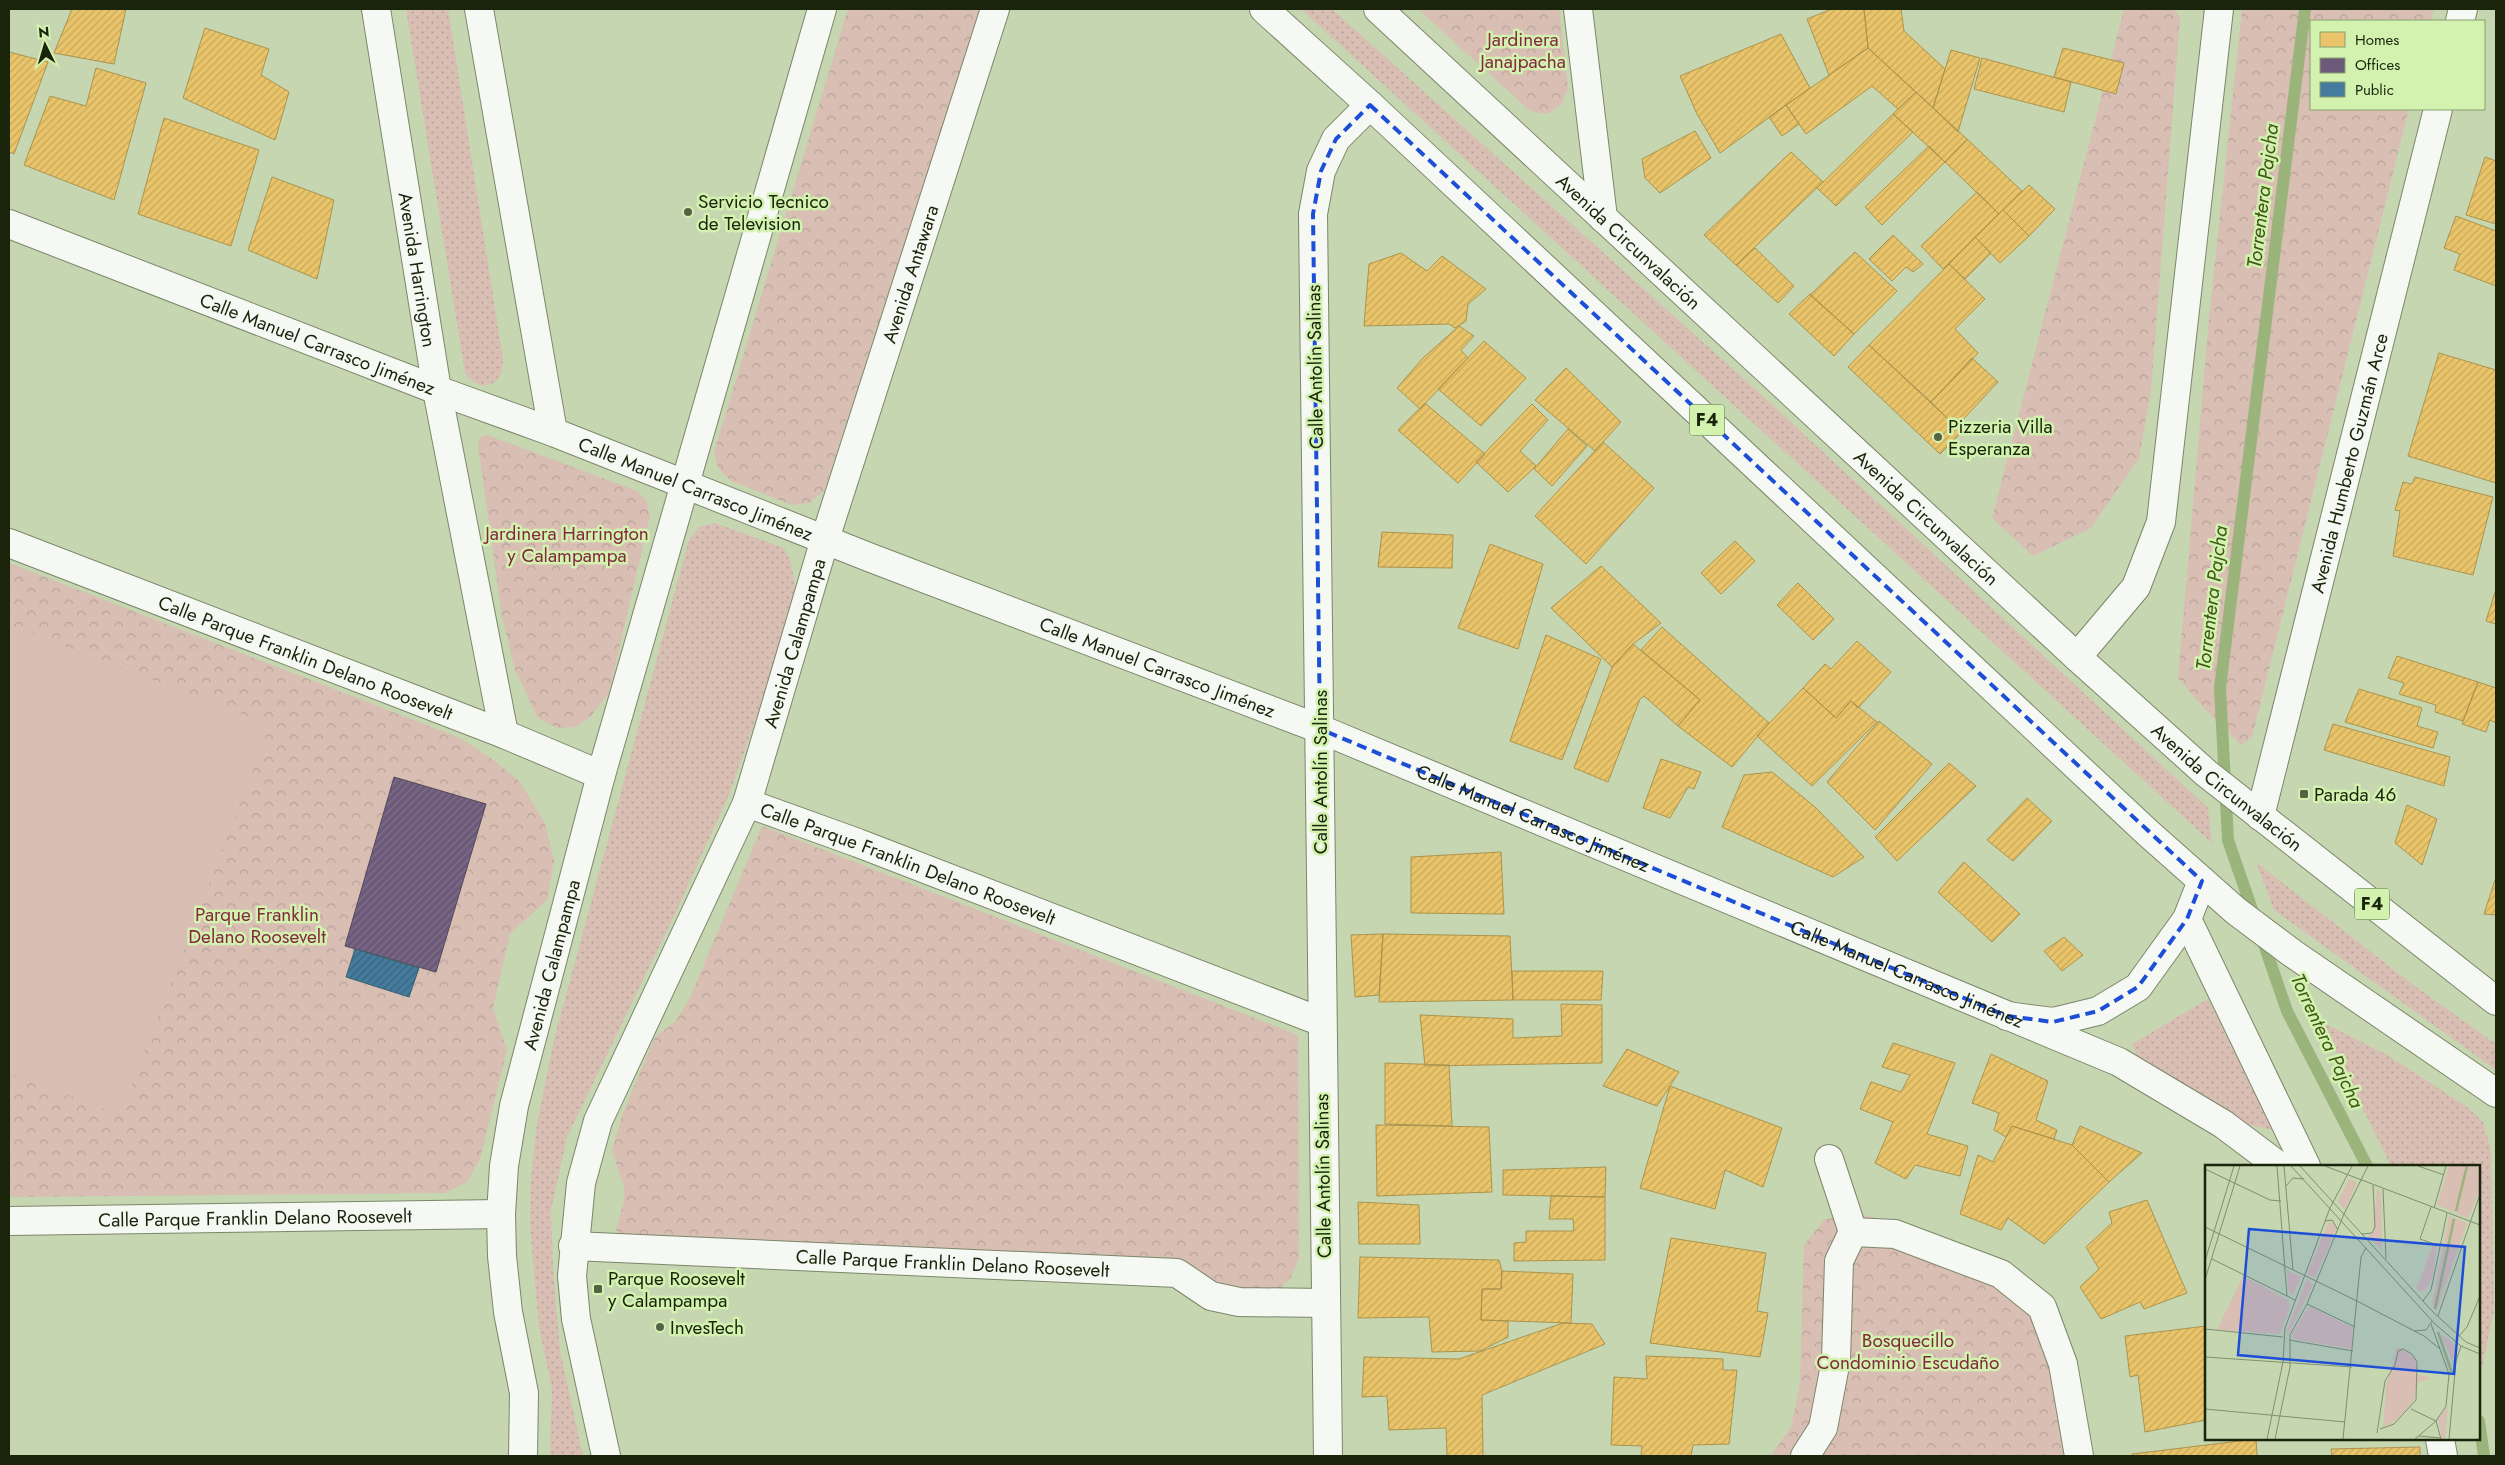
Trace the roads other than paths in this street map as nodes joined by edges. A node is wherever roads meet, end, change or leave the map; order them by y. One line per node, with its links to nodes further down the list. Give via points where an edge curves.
1 (376, 9): 13 (main road, Avenida Harrington)
2 (479, 9): 14 (main road)
3 (822, 9): 15 (main road)
4 (995, 9): 16 (main road, Avenida Antawara)
5 (1264, 9): 9 (main road, F4)
6 (1378, 9): 11 (main road, Avenida Circunvalación / F4)
7 (1578, 9): 11 (main road)
8 (2219, 9): 18 (main road, via 2161,522 2136,587)
9 (1370, 105): 19 (main road, Calle Antolín Salinas, via 1336,139 1321,171 1313,214); 24 (main road, F4)
10 (2438, 110): 23 (main road, Avenida Humberto Guzmán Arce)
11 (1604, 218): 18 (main road, Avenida Circunvalación / F4)
12 (9, 224): 13 (main road, Calle Manuel Carrasco Jiménez)
13 (437, 390): 14 (main road, Calle Manuel Carrasco Jiménez); 20 (main road, Avenida Harrington)
14 (553, 432): 15 (main road, Calle Manuel Carrasco Jiménez)
15 (686, 484): 16 (main road, Calle Manuel Carrasco Jiménez); 21 (main road, Avenida Calampampa)
16 (825, 539): 19 (main road, Calle Manuel Carrasco Jiménez); 22 (main road, Avenida Calampampa)
17 (9, 543): 20 (main road, Calle Parque Franklin Delano Roosevelt)
18 (2077, 658): 23 (main road, Avenida Circunvalación / F4)
19 (1320, 729): 27 (main road, Calle Manuel Carrasco Jiménez); 28 (main road, Calle Antolín Salinas)
20 (504, 734): 21 (main road, Calle Parque Franklin Delano Roosevelt)
21 (601, 775): 33 (main road, Avenida Calampampa, via 514,1106 504,1166)
22 (748, 803): 28 (main road, Calle Parque Franklin Delano Roosevelt); 36 (main road, Avenida Calampampa, via 598,1120 581,1184)
23 (2254, 812): 26 (main road, Avenida Circunvalación / F4)
24 (2202, 881): 25 (main road); 29 (main road, F4, via 2292,953)
25 (2187, 919): 27 (main road, via 2138,986 2098,1011 2053,1022); 32 (main road)
26 (2496, 1001)
27 (2007, 1016): 31 (main road, Calle Manuel Carrasco Jiménez, via 2119,1062 2224,1124)
28 (1322, 1022): 37 (main road, Calle Antolín Salinas)
29 (2496, 1093)
30 (1829, 1159): 35 (main road)
31 (2278, 1165)
32 (2306, 1165)
33 (501, 1214): 34 (main road, Calle Parque Franklin Delano Roosevelt); 39 (main road, Avenida Calampampa, via 508,1312 524,1393)
34 (9, 1221)
35 (1854, 1232): 42 (main road, via 1839,1261 1836,1360 1823,1428); 43 (main road, via 1895,1234 2001,1274 2042,1307 2064,1364)
36 (574, 1246): 37 (main road, Calle Parque Franklin Delano Roosevelt, via 1178,1273 1211,1296 1239,1302); 40 (main road, Avenida Calampampa, via 572,1276 576,1319)
37 (1325, 1302): 41 (main road, Calle Antolín Salinas)
38 (2440, 1440): 44 (main road)
39 (523, 1456)
40 (606, 1456)
41 (1328, 1456)
42 (1805, 1456)
43 (2080, 1456)
44 (2443, 1456)

